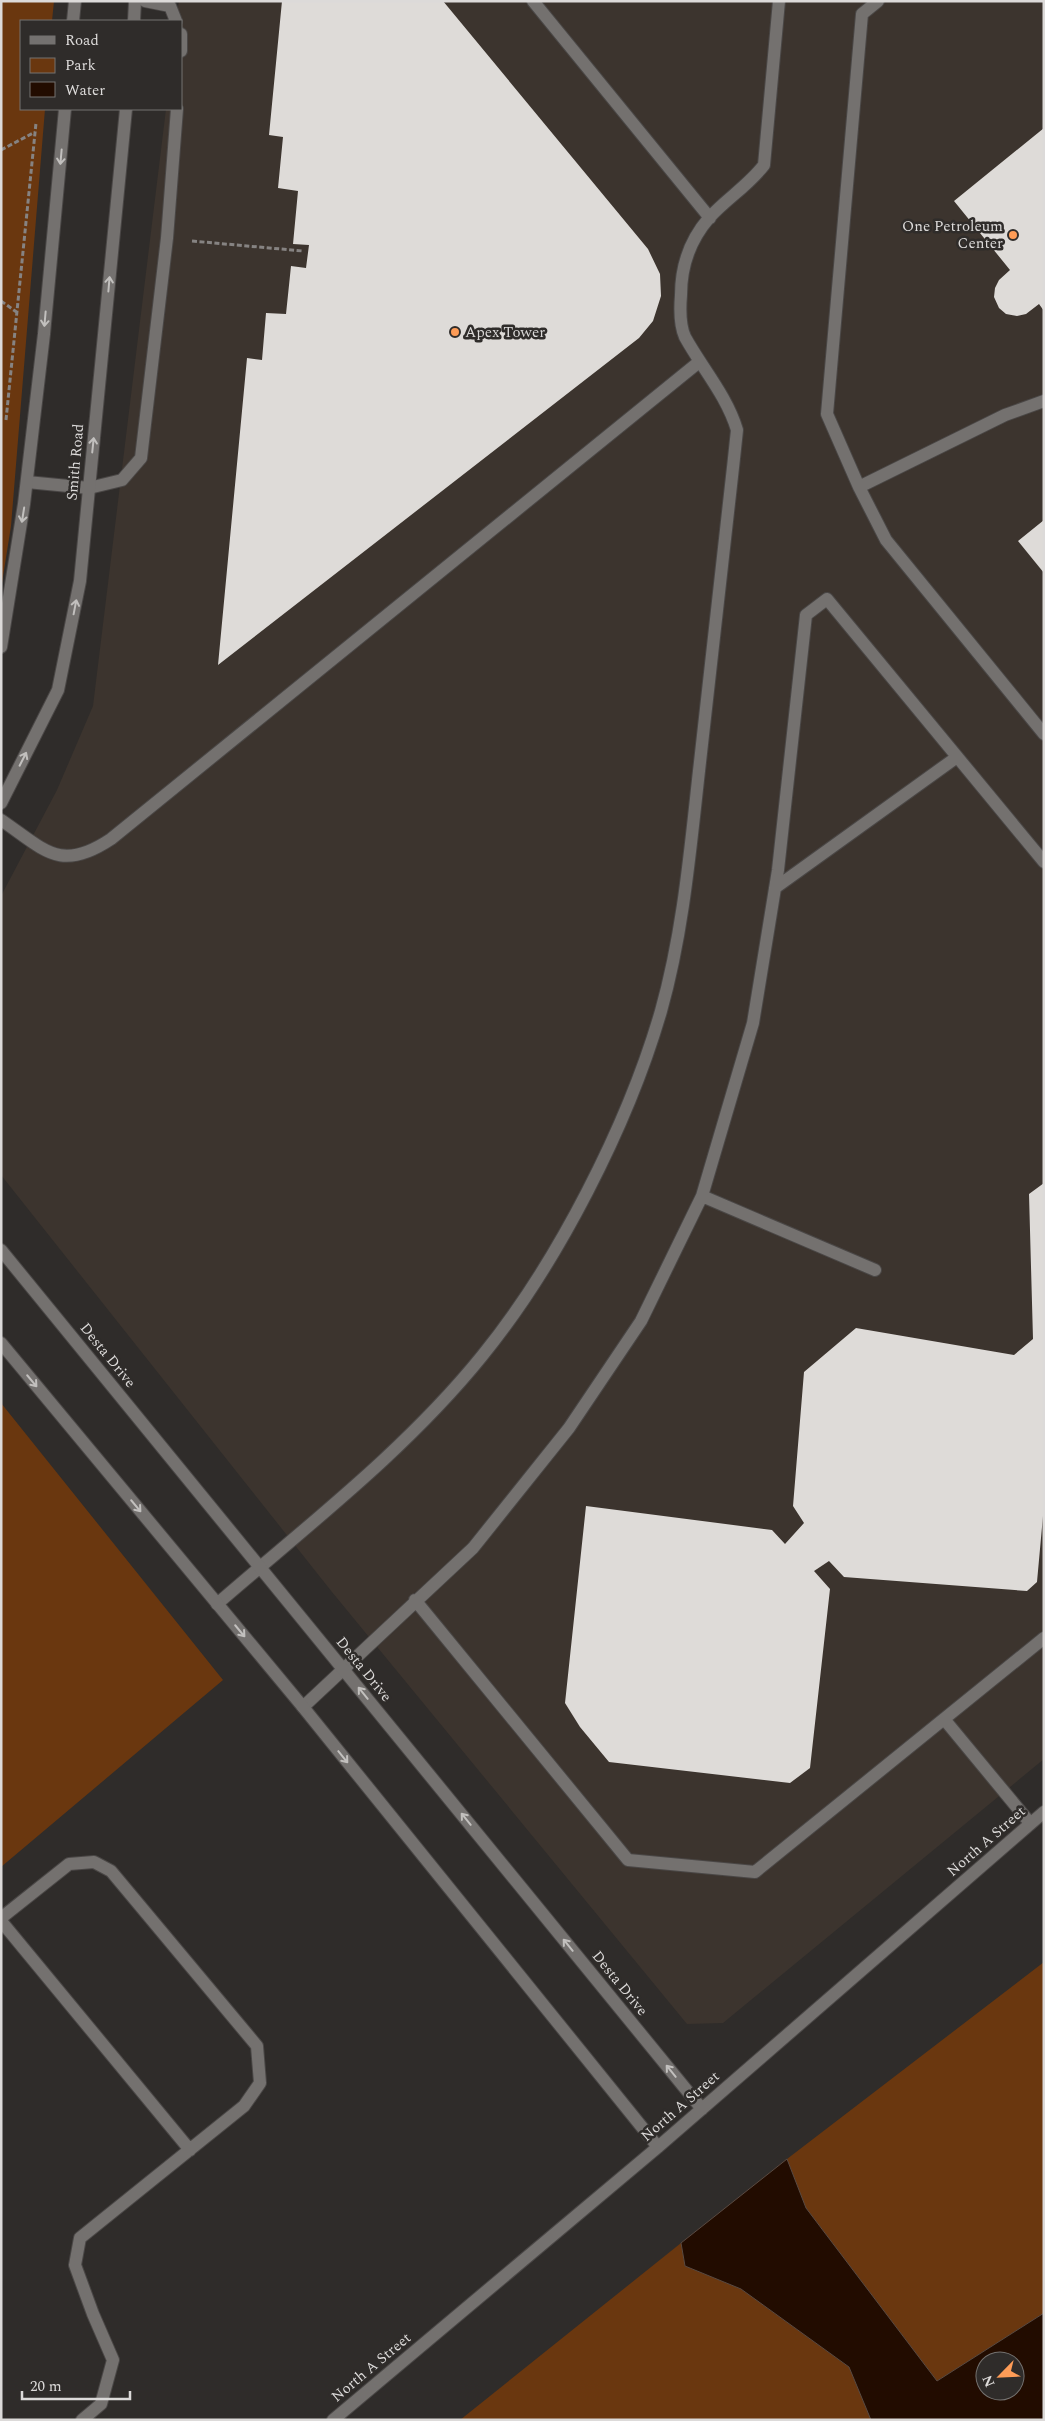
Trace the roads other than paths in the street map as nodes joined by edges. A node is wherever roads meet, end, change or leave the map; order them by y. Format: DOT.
graph roads {
  1 [pos="75,1"];
  2 [pos="135,1"];
  3 [pos="145,1"];
  4 [pos="533,1"];
  5 [pos="779,1"];
  6 [pos="878,1"];
  7 [pos="73,20"];
  8 [pos="134,20"];
  9 [pos="176,20"];
  10 [pos="65,110"];
  11 [pos="126,110"];
  12 [pos="177,110"];
  13 [pos="710,218"];
  14 [pos="699,362"];
  15 [pos="1044,401"];
  16 [pos="27,482"];
  17 [pos="859,487"];
  18 [pos="89,488"];
  19 [pos="1,647"];
  20 [pos="1044,734"];
  21 [pos="957,757"];
  22 [pos="1,803"];
  23 [pos="1,820"];
  24 [pos="1044,862"];
  25 [pos="775,888"];
  26 [pos="702,1196"];
  27 [pos="1,1250"];
  28 [pos="875,1270"];
  29 [pos="1,1343"];
  30 [pos="260,1567"];
  31 [pos="415,1600"];
  32 [pos="217,1604"];
  33 [pos="1044,1638"];
  34 [pos="343,1669"];
  35 [pos="303,1707"];
  36 [pos="944,1719"];
  37 [pos="1044,1812"];
  38 [pos="1030,1823"];
  39 [pos="1,1920"];
  40 [pos="702,2108"];
  41 [pos="658,2147"];
  42 [pos="190,2150"];
  43 [pos="82,2420"];
  44 [pos="333,2420"];
  1 -- 7 [label="street"];
  2 -- 8 [label="street"];
  3 -- 9 [label="street"];
  4 -- 13 [label="street"];
  5 -- 13 [label="street"];
  6 -- 17 [label="street"];
  10 -- 16 [label="street, one-way"];
  18 -- 11 [label="street, Smith Road, one-way"];
  12 -- 18 [label="street"];
  13 -- 14 [label="street"];
  14 -- 23 [label="street"];
  14 -- 30 [label="street"];
  15 -- 17 [label="street"];
  16 -- 18 [label="street"];
  16 -- 19 [label="street, one-way"];
  17 -- 20 [label="street"];
  22 -- 18 [label="street, Smith Road, one-way"];
  21 -- 24 [label="street"];
  21 -- 25 [label="street"];
  21 -- 25 [label="street"];
  25 -- 26 [label="street"];
  26 -- 28 [label="street"];
  26 -- 31 [label="street"];
  27 -- 30 [label="street, Desta Drive"];
  29 -- 32 [label="street, one-way"];
  30 -- 32 [label="street"];
  30 -- 34 [label="street, Desta Drive"];
  31 -- 34 [label="street"];
  31 -- 36 [label="street"];
  32 -- 35 [label="street, one-way"];
  33 -- 36 [label="street"];
  34 -- 35 [label="street"];
  40 -- 34 [label="street, Desta Drive, one-way"];
  35 -- 41 [label="street, one-way"];
  36 -- 38 [label="street"];
  37 -- 38 [label="street, North A Street"];
  38 -- 40 [label="street, North A Street"];
  39 -- 42 [label="street"];
  39 -- 42 [label="street"];
  40 -- 41 [label="street, North A Street"];
  41 -- 44 [label="street, North A Street"];
  42 -- 43 [label="street"];
}
